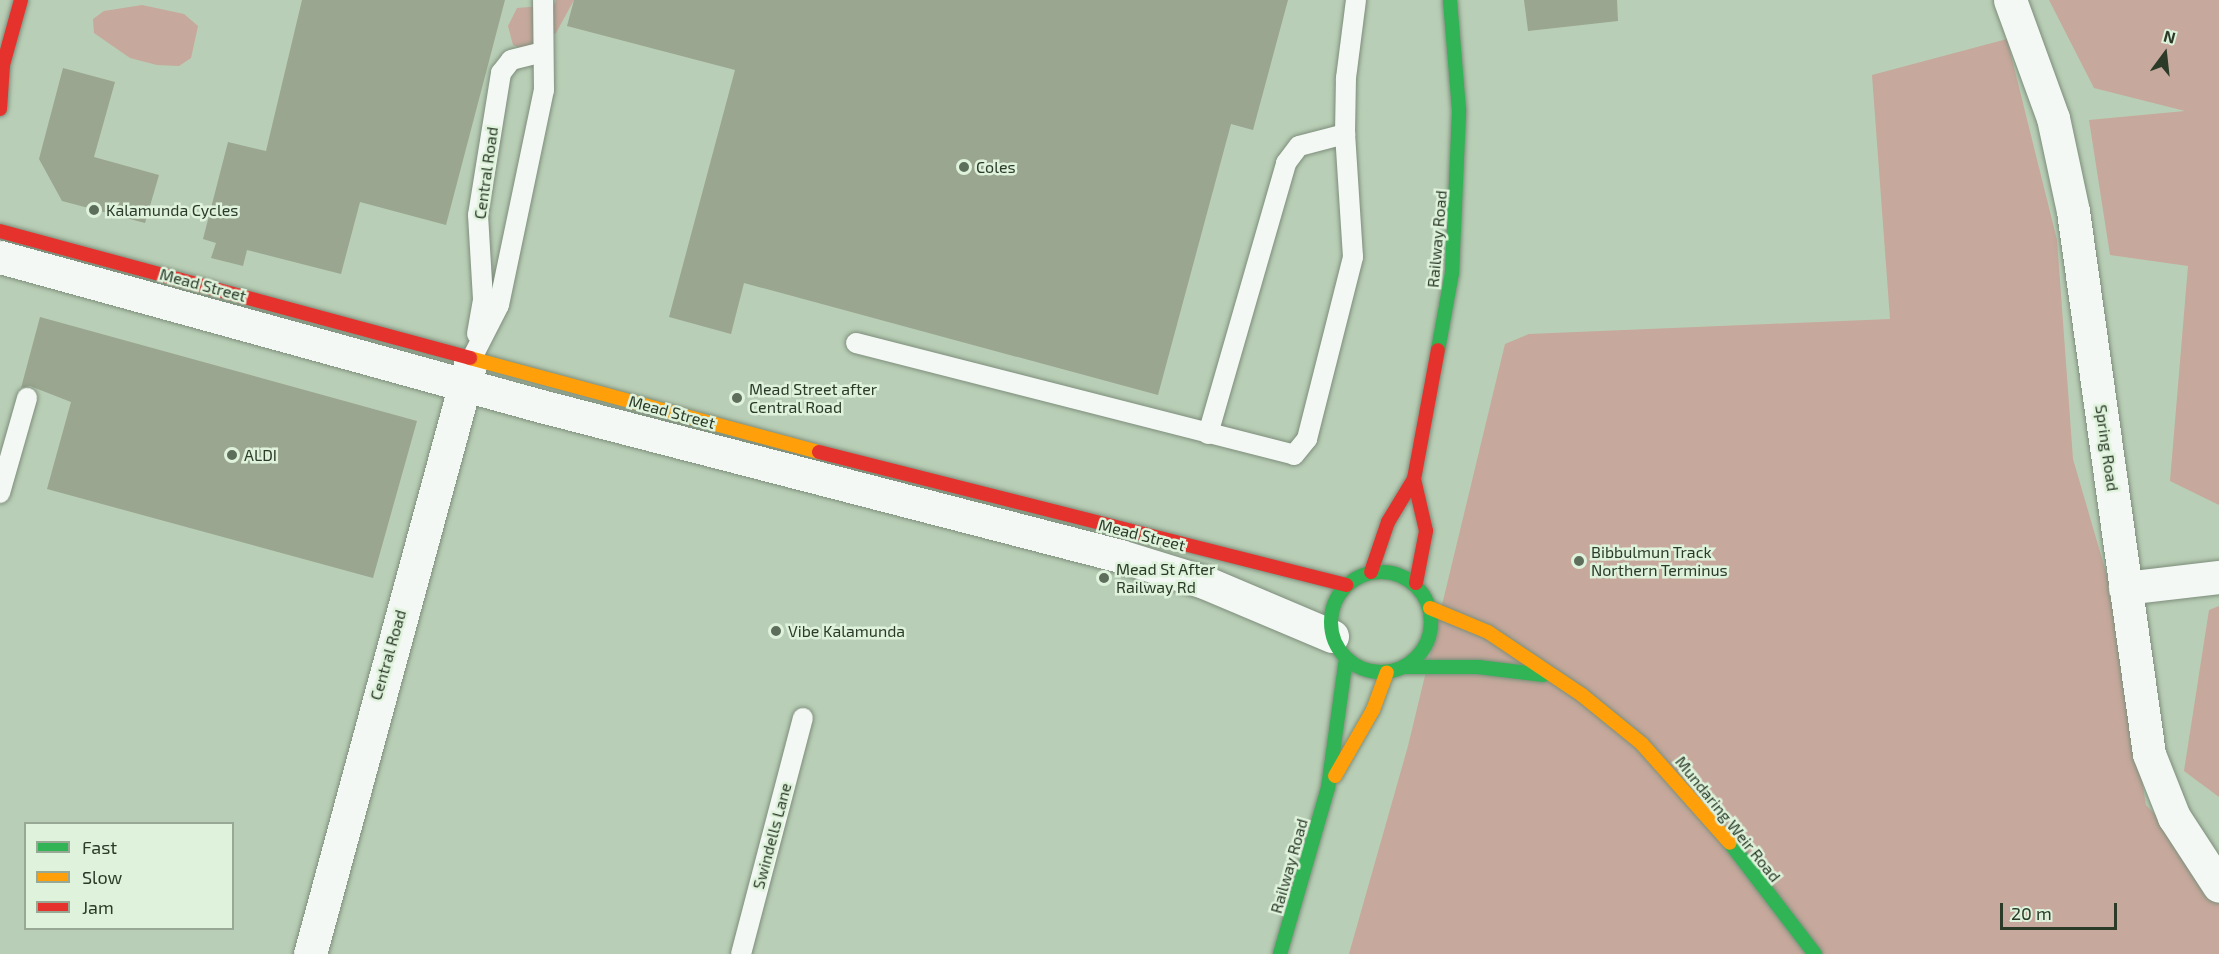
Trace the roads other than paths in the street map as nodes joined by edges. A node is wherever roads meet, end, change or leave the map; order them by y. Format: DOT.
graph roads {
  1 [pos="21,0"];
  2 [pos="543,0"];
  3 [pos="1356,0"];
  4 [pos="1450,0"];
  5 [pos="2010,0"];
  6 [pos="542,52"];
  7 [pos="2,68"];
  8 [pos="0,109"];
  9 [pos="1346,134"];
  10 [pos="0,231"];
  11 [pos="0,257"];
  12 [pos="855,343"];
  13 [pos="468,371"];
  14 [pos="27,398"];
  15 [pos="1208,434"];
  16 [pos="1414,479"];
  17 [pos="0,493"];
  18 [pos="1371,572"];
  19 [pos="2219,577"];
  20 [pos="1416,583"];
  21 [pos="1346,585"];
  22 [pos="2125,588"];
  23 [pos="1430,608"];
  24 [pos="1339,647"];
  25 [pos="1405,667"];
  26 [pos="1387,672"];
  27 [pos="1545,675"];
  28 [pos="803,718"];
  29 [pos="1328,788"];
  30 [pos="2219,886"];
  31 [pos="310,954"];
  32 [pos="741,954"];
  33 [pos="1280,954"];
  34 [pos="1815,954"];
  1 -- 7 [label="street"];
  2 -- 6 [label="lane, Central Road"];
  3 -- 9 [label="lane"];
  4 -- 16 [label="street, Railway Road"];
  5 -- 22 [label="street, Spring Road"];
  6 -- 13 [label="lane, Central Road"];
  6 -- 13 [label="lane, Central Road"];
  7 -- 8 [label="street"];
  9 -- 15 [label="lane"];
  9 -- 15 [label="lane"];
  10 -- 13 [label="street, Mead Street"];
  11 -- 13 [label="street, Mead Street"];
  12 -- 15 [label="lane"];
  13 -- 21 [label="street, Mead Street"];
  13 -- 24 [label="street, Mead Street"];
  13 -- 31 [label="street, Central Road"];
  14 -- 17 [label="lane"];
  16 -- 18 [label="street, Railway Road"];
  16 -- 20 [label="street, Railway Road"];
  18 -- 20 [label="street"];
  18 -- 21 [label="street"];
  19 -- 22 [label="street"];
  20 -- 23 [label="street"];
  21 -- 24 [label="street"];
  22 -- 30 [label="street, Spring Road"];
  23 -- 25 [label="street"];
  23 -- 27 [label="street, Mundaring Weir Road"];
  24 -- 26 [label="street"];
  24 -- 29 [label="street, Railway Road"];
  25 -- 26 [label="street"];
  25 -- 27 [label="street, Mundaring Weir Road"];
  26 -- 29 [label="street, Railway Road"];
  27 -- 34 [label="street, Mundaring Weir Road"];
  28 -- 32 [label="lane, Swindells Lane"];
  29 -- 33 [label="street, Railway Road"];
}
